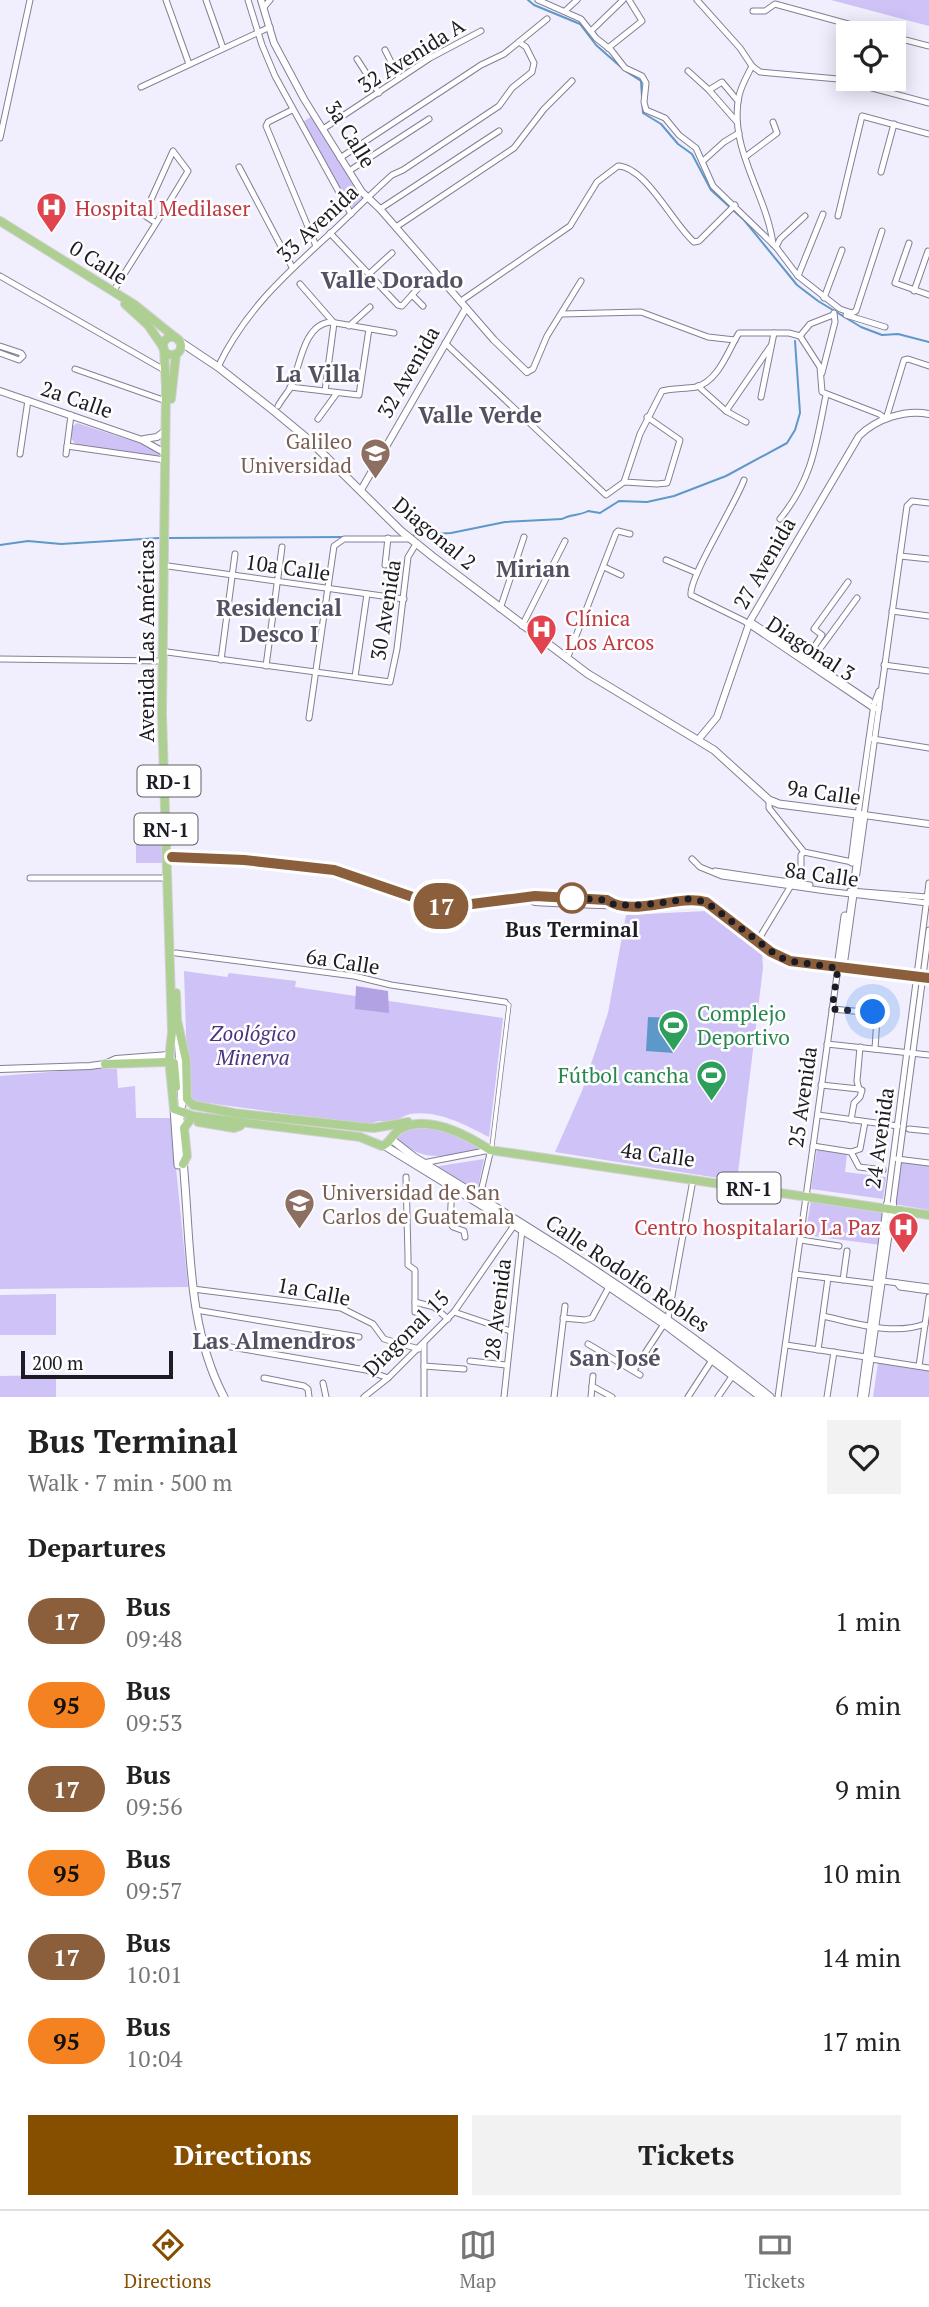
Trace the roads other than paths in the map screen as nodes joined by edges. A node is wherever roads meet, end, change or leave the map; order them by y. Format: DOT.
graph roads {
  1 [pos="30,0"];
  2 [pos="166,0"];
  3 [pos="206,0"];
  4 [pos="248,0"];
  5 [pos="270,0"];
  6 [pos="538,0"];
  7 [pos="577,0"];
  8 [pos="623,0"];
  9 [pos="629,0"];
  10 [pos="697,0"];
  11 [pos="262,4"];
  12 [pos="566,10"];
  13 [pos="754,11"];
  14 [pos="547,19"];
  15 [pos="837,21"];
  16 [pos="270,27"];
  17 [pos="258,31"];
  18 [pos="481,31"];
  19 [pos="592,32"];
  20 [pos="906,40"];
  21 [pos="519,42"];
  22 [pos="929,46"];
  23 [pos="223,48"];
  24 [pos="608,48"];
  25 [pos="384,50"];
  26 [pos="356,59"];
  27 [pos="189,64"];
  28 [pos="752,66"];
  29 [pos="688,71"];
  30 [pos="399,78"];
  31 [pos="572,81"];
  32 [pos="141,87"];
  33 [pos="709,90"];
  34 [pos="379,93"];
  35 [pos="738,101"];
  36 [pos="929,103"];
  37 [pos="292,110"];
  38 [pos="429,119"];
  39 [pos="737,122"];
  40 [pos="773,122"];
  41 [pos="894,124"];
  42 [pos="324,128"];
  43 [pos="499,131"];
  44 [pos="739,133"];
  45 [pos="929,134"];
  46 [pos="0,138"];
  47 [pos="341,157"];
  48 [pos="745,157"];
  49 [pos="703,160"];
  50 [pos="239,167"];
  51 [pos="352,169"];
  52 [pos="881,172"];
  53 [pos="368,197"];
  54 [pos="733,207"];
  55 [pos="380,209"];
  56 [pos="351,214"];
  57 [pos="823,214"];
  58 [pos="805,216"];
  59 [pos="838,216"];
  60 [pos="0,221"];
  61 [pos="156,223"];
  62 [pos="396,227"];
  63 [pos="0,228"];
  64 [pos="882,231"];
  65 [pos="330,233"];
  66 [pos="909,243"];
  67 [pos="316,246"];
  68 [pos="775,246"];
  69 [pos="842,250"];
  70 [pos="928,251"];
  71 [pos="392,253"];
  72 [pos="292,267"];
  73 [pos="369,274"];
  74 [pos="0,276"];
  75 [pos="798,276"];
  76 [pos="581,281"];
  77 [pos="300,284"];
  78 [pos="421,285"];
  79 [pos="914,291"];
  80 [pos="113,292"];
  81 [pos="412,295"];
  82 [pos="929,295"];
  83 [pos="824,298"];
  84 [pos="461,301"];
  85 [pos="423,306"];
  86 [pos="370,307"];
  87 [pos="466,308"];
  88 [pos="835,310"];
  89 [pos="562,314"];
  90 [pos="334,323"];
  91 [pos="349,326"];
  92 [pos="885,327"];
  93 [pos="369,329"];
  94 [pos="774,332"];
  95 [pos="394,333"];
  96 [pos="800,336"];
  97 [pos="178,340"];
  98 [pos="735,340"];
  99 [pos="445,343"];
  100 [pos="0,346"];
  101 [pos="770,347"];
  102 [pos="163,348"];
  103 [pos="0,353"];
  104 [pos="177,353"];
  105 [pos="204,357"];
  106 [pos="929,366"];
  107 [pos="218,368"];
  108 [pos="75,369"];
  109 [pos="166,371"];
  110 [pos="527,372"];
  111 [pos="822,373"];
  112 [pos="698,386"];
  113 [pos="290,387"];
  114 [pos="0,391"];
  115 [pos="324,391"];
  116 [pos="337,393"];
  117 [pos="826,395"];
  118 [pos="761,397"];
  119 [pos="28,400"];
  120 [pos="166,401"];
  121 [pos="278,405"];
  122 [pos="726,411"];
  123 [pos="929,414"];
  124 [pos="71,415"];
  125 [pos="647,417"];
  126 [pos="318,419"];
  127 [pos="886,419"];
  128 [pos="746,422"];
  129 [pos="165,430"];
  130 [pos="142,440"];
  131 [pos="67,446"];
  132 [pos="20,454"];
  133 [pos="66,454"];
  134 [pos="165,457"];
  135 [pos="744,480"];
  136 [pos="624,482"];
  137 [pos="361,490"];
  138 [pos="929,503"];
  139 [pos="780,519"];
  140 [pos="166,531"];
  141 [pos="630,534"];
  142 [pos="524,537"];
  143 [pos="388,538"];
  144 [pos="565,541"];
  145 [pos="413,542"];
  146 [pos="166,545"];
  147 [pos="282,547"];
  148 [pos="235,554"];
  149 [pos="900,556"];
  150 [pos="666,559"];
  151 [pos="929,559"];
  152 [pos="386,565"];
  153 [pos="168,566"];
  154 [pos="604,567"];
  155 [pos="697,573"];
  156 [pos="232,575"];
  157 [pos="621,575"];
  158 [pos="278,582"];
  159 [pos="848,582"];
  160 [pos="328,589"];
  161 [pos="367,594"];
  162 [pos="404,598"];
  163 [pos="857,598"];
  164 [pos="500,609"];
  165 [pos="892,611"];
  166 [pos="929,616"];
  167 [pos="749,623"];
  168 [pos="522,626"];
  169 [pos="167,652"];
  170 [pos="0,659"];
  171 [pos="567,659"];
  172 [pos="221,660"];
  173 [pos="809,660"];
  174 [pos="163,661"];
  175 [pos="266,666"];
  176 [pos="884,666"];
  177 [pos="929,671"];
  178 [pos="316,672"];
  179 [pos="355,677"];
  180 [pos="876,707"];
  181 [pos="309,718"];
  182 [pos="872,739"];
  183 [pos="698,740"];
  184 [pos="929,748"];
  185 [pos="729,763"];
  186 [pos="768,800"];
  187 [pos="861,815"];
  188 [pos="929,824"];
  189 [pos="802,850"];
  190 [pos="172,857"];
  191 [pos="692,859"];
  192 [pos="852,862"];
  193 [pos="30,878"];
  194 [pos="168,878"];
  195 [pos="792,883"];
  196 [pos="929,883"];
  197 [pos="851,892"];
  198 [pos="928,900"];
  199 [pos="929,930"];
  200 [pos="757,942"];
  201 [pos="176,953"];
  202 [pos="838,968"];
  203 [pos="923,977"];
  204 [pos="505,1002"];
  205 [pos="832,1009"];
  206 [pos="177,1020"];
  207 [pos="827,1044"];
  208 [pos="860,1047"];
  209 [pos="875,1049"];
  210 [pos="911,1052"];
  211 [pos="929,1055"];
  212 [pos="170,1061"];
  213 [pos="105,1064"];
  214 [pos="90,1066"];
  215 [pos="0,1069"];
  216 [pos="821,1085"];
  217 [pos="859,1089"];
  218 [pos="234,1113"];
  219 [pos="183,1114"];
  220 [pos="818,1115"];
  221 [pos="851,1120"];
  222 [pos="865,1122"];
  223 [pos="386,1126"];
  224 [pos="898,1126"];
  225 [pos="374,1128"];
  226 [pos="909,1129"];
  227 [pos="929,1131"];
  228 [pos="372,1141"];
  229 [pos="389,1141"];
  230 [pos="813,1146"];
  231 [pos="491,1148"];
  232 [pos="851,1153"];
  233 [pos="896,1159"];
  234 [pos="423,1163"];
  235 [pos="929,1163"];
  236 [pos="183,1164"];
  237 [pos="883,1170"];
  238 [pos="406,1177"];
  239 [pos="693,1179"];
  240 [pos="452,1187"];
  241 [pos="806,1194"];
  242 [pos="479,1200"];
  243 [pos="890,1206"];
  244 [pos="929,1212"];
  245 [pos="519,1224"];
  246 [pos="187,1226"];
  247 [pos="465,1237"];
  248 [pos="801,1240"];
  249 [pos="839,1246"];
  250 [pos="847,1251"];
  251 [pos="795,1274"];
  252 [pos="828,1278"];
  253 [pos="843,1280"];
  254 [pos="879,1281"];
  255 [pos="610,1284"];
  256 [pos="193,1289"];
  257 [pos="929,1289"];
  258 [pos="929,1297"];
  259 [pos="415,1302"];
  260 [pos="565,1306"];
  261 [pos="196,1310"];
  262 [pos="415,1312"];
  263 [pos="454,1312"];
  264 [pos="823,1316"];
  265 [pos="563,1318"];
  266 [pos="448,1319"];
  267 [pos="666,1321"];
  268 [pos="925,1324"];
  269 [pos="873,1326"];
  270 [pos="510,1331"];
  271 [pos="359,1338"];
  272 [pos="202,1342"];
  273 [pos="424,1343"];
  274 [pos="588,1343"];
  275 [pos="786,1345"];
  276 [pos="419,1349"];
  277 [pos="818,1350"];
  278 [pos="834,1352"];
  279 [pos="714,1357"];
  280 [pos="869,1358"];
  281 [pos="470,1361"];
  282 [pos="506,1365"];
  283 [pos="424,1366"];
  284 [pos="919,1366"];
  285 [pos="929,1367"];
  286 [pos="464,1369"];
  287 [pos="634,1370"];
  288 [pos="735,1372"];
  289 [pos="640,1375"];
  290 [pos="593,1376"];
  291 [pos="264,1378"];
  292 [pos="388,1378"];
  293 [pos="323,1383"];
  294 [pos="592,1386"];
  295 [pos="223,1397"];
  296 [pos="309,1397"];
  297 [pos="326,1397"];
  298 [pos="364,1397"];
  299 [pos="424,1397"];
  300 [pos="504,1397"];
  301 [pos="554,1397"];
  302 [pos="591,1397"];
  303 [pos="612,1397"];
  304 [pos="688,1397"];
  305 [pos="718,1397"];
  306 [pos="761,1397"];
  307 [pos="770,1397"];
  308 [pos="778,1397"];
  309 [pos="827,1397"];
  310 [pos="863,1397"];
  1 -- 46 [label="street"];
  2 -- 27 [label="street"];
  3 -- 23 [label="street"];
  4 -- 17 [label="street, 3a Calle"];
  5 -- 11 [label="street"];
  6 -- 12 [label="street"];
  7 -- 12 [label="street"];
  8 -- 19 [label="street"];
  9 -- 24 [label="street"];
  10 -- 28 [label="street"];
  11 -- 16 [label="street, 3a Calle"];
  12 -- 19 [label="street"];
  13 -- 15 [label="street"];
  14 -- 21 [label="street"];
  16 -- 17 [label="street"];
  16 -- 42 [label="street, 3a Calle"];
  17 -- 23 [label="street"];
  17 -- 37 [label="street, 3a Calle"];
  18 -- 30 [label="street, 32 Avenida A"];
  19 -- 24 [label="street"];
  20 -- 22 [label="street"];
  21 -- 47 [label="street"];
  21 -- 53 [label="street, 33 Avenida"];
  23 -- 27 [label="street"];
  24 -- 49 [label="street"];
  25 -- 30 [label="street"];
  26 -- 34 [label="street"];
  27 -- 32 [label="street"];
  28 -- 35 [label="street"];
  28 -- 36 [label="street"];
  29 -- 33 [label="street"];
  30 -- 34 [label="street, 32 Avenida A"];
  31 -- 62 [label="street"];
  33 -- 35 [label="street"];
  33 -- 39 [label="street"];
  34 -- 42 [label="street, 32 Avenida A"];
  35 -- 39 [label="street"];
  37 -- 56 [label="street, 3a Calle"];
  37 -- 67 [label="street"];
  38 -- 51 [label="street"];
  39 -- 44 [label="street"];
  40 -- 48 [label="street"];
  41 -- 45 [label="street"];
  41 -- 52 [label="street"];
  41 -- 59 [label="street"];
  42 -- 47 [label="street, 3a Calle"];
  43 -- 55 [label="street"];
  44 -- 48 [label="street"];
  44 -- 49 [label="street"];
  47 -- 51 [label="street, 3a Calle"];
  47 -- 53 [label="street, 3a Calle"];
  48 -- 68 [label="street"];
  49 -- 54 [label="street"];
  50 -- 72 [label="street"];
  51 -- 53 [label="street, 3a Calle"];
  53 -- 55 [label="street"];
  53 -- 56 [label="street, 33 Avenida"];
  54 -- 68 [label="street"];
  54 -- 84 [label="street"];
  55 -- 62 [label="street"];
  56 -- 65 [label="street, 33 Avenida"];
  57 -- 75 [label="street"];
  58 -- 68 [label="street"];
  60 -- 80 [label="main road, 0 Calle"];
  61 -- 61 [label="street"];
  61 -- 80 [label="street"];
  62 -- 84 [label="street"];
  63 -- 102 [label="main road, 0 Calle"];
  64 -- 88 [label="street"];
  65 -- 67 [label="street, 33 Avenida"];
  65 -- 73 [label="street"];
  66 -- 79 [label="street"];
  67 -- 72 [label="street, 33 Avenida"];
  68 -- 75 [label="street"];
  69 -- 83 [label="street"];
  70 -- 79 [label="street"];
  71 -- 73 [label="street"];
  72 -- 107 [label="street, 33 Avenida"];
  73 -- 81 [label="street"];
  74 -- 109 [label="street"];
  75 -- 83 [label="street"];
  76 -- 89 [label="street"];
  77 -- 90 [label="street"];
  78 -- 81 [label="street"];
  79 -- 82 [label="street"];
  80 -- 97 [label="main road, 0 Calle"];
  81 -- 85 [label="street"];
  83 -- 88 [label="street"];
  84 -- 87 [label="street"];
  86 -- 91 [label="street"];
  87 -- 99 [label="street, 32 Avenida"];
  87 -- 110 [label="street"];
  88 -- 92 [label="street"];
  88 -- 96 [label="street"];
  88 -- 111 [label="street"];
  89 -- 98 [label="street"];
  89 -- 110 [label="street"];
  90 -- 91 [label="street"];
  90 -- 113 [label="street"];
  90 -- 115 [label="street"];
  91 -- 93 [label="street"];
  93 -- 95 [label="street"];
  93 -- 116 [label="street"];
  94 -- 96 [label="street"];
  94 -- 98 [label="street"];
  94 -- 101 [label="street"];
  96 -- 111 [label="street"];
  97 -- 102 [label="main road"];
  97 -- 104 [label="main road, Avenida Las Américas"];
  97 -- 105 [label="main road, Diagonal 2"];
  98 -- 112 [label="street"];
  99 -- 136 [label="street"];
  99 -- 137 [label="street, 32 Avenida"];
  100 -- 103 [label="street"];
  101 -- 118 [label="street"];
  101 -- 122 [label="street"];
  102 -- 104 [label="main road"];
  102 -- 109 [label="main road, Avenida Las Américas"];
  104 -- 105 [label="main road, Diagonal 2"];
  104 -- 140 [label="main road, Avenida Las Américas"];
  105 -- 107 [label="main road, Diagonal 2"];
  106 -- 127 [label="street"];
  107 -- 137 [label="main road, Diagonal 2"];
  108 -- 120 [label="street"];
  109 -- 120 [label="main road, Avenida Las Américas"];
  111 -- 117 [label="street"];
  112 -- 122 [label="street"];
  112 -- 125 [label="street"];
  113 -- 115 [label="street"];
  113 -- 121 [label="street"];
  114 -- 119 [label="street, 2a Calle"];
  115 -- 116 [label="street"];
  116 -- 126 [label="street"];
  117 -- 127 [label="street"];
  117 -- 139 [label="street"];
  119 -- 124 [label="street, 2a Calle"];
  119 -- 132 [label="street"];
  120 -- 129 [label="main road, Avenida Las Américas"];
  122 -- 128 [label="street"];
  123 -- 127 [label="street"];
  124 -- 130 [label="street, 2a Calle"];
  124 -- 131 [label="street"];
  125 -- 136 [label="street"];
  125 -- 136 [label="street"];
  127 -- 167 [label="street, 27 Avenida"];
  129 -- 130 [label="street"];
  129 -- 134 [label="main road, Avenida Las Américas"];
  130 -- 134 [label="street, 2a Calle"];
  131 -- 133 [label="street"];
  131 -- 134 [label="street"];
  134 -- 140 [label="main road, Avenida Las Américas"];
  135 -- 155 [label="street"];
  137 -- 145 [label="main road, Diagonal 2"];
  138 -- 149 [label="street, 25 Avenida"];
  140 -- 146 [label="main road, Avenida Las Américas"];
  141 -- 154 [label="street"];
  142 -- 164 [label="street"];
  143 -- 145 [label="street"];
  143 -- 152 [label="street"];
  143 -- 160 [label="street"];
  144 -- 168 [label="street"];
  145 -- 162 [label="street, 30 Avenida"];
  145 -- 164 [label="main road, Diagonal 2"];
  146 -- 153 [label="main road, Avenida Las Américas / RD-1"];
  146 -- 174 [label="main road, Avenida Las Américas / RN-1"];
  147 -- 158 [label="street"];
  148 -- 156 [label="street"];
  149 -- 151 [label="street"];
  149 -- 165 [label="street, 25 Avenida"];
  150 -- 155 [label="street"];
  153 -- 156 [label="street, 10a Calle"];
  153 -- 169 [label="main road, Avenida Las Américas / RD-1"];
  154 -- 157 [label="street"];
  154 -- 171 [label="street"];
  155 -- 167 [label="street, Diagonal 3"];
  156 -- 158 [label="street, 10a Calle"];
  156 -- 172 [label="street"];
  158 -- 160 [label="street, 10a Calle"];
  158 -- 175 [label="street"];
  159 -- 173 [label="street"];
  160 -- 161 [label="street, 10a Calle"];
  160 -- 178 [label="street"];
  161 -- 162 [label="street, 10a Calle"];
  161 -- 179 [label="street"];
  162 -- 179 [label="street, 30 Avenida"];
  163 -- 173 [label="street"];
  164 -- 168 [label="main road, Diagonal 2"];
  165 -- 166 [label="street"];
  165 -- 176 [label="street, 25 Avenida"];
  167 -- 173 [label="street, Diagonal 3"];
  167 -- 180 [label="street, Diagonal 3"];
  167 -- 183 [label="street, 27 Avenida"];
  168 -- 171 [label="main road, Diagonal 2"];
  169 -- 172 [label="street"];
  169 -- 190 [label="main road, Avenida Las Américas / RD-1"];
  170 -- 174 [label="street"];
  171 -- 183 [label="main road, Diagonal 2"];
  172 -- 175 [label="street"];
  173 -- 180 [label="street, Diagonal 3"];
  174 -- 194 [label="main road, Avenida Las Américas / RN-1"];
  175 -- 178 [label="street"];
  176 -- 177 [label="street"];
  176 -- 180 [label="street, 25 Avenida"];
  178 -- 179 [label="street"];
  178 -- 181 [label="street"];
  180 -- 182 [label="street, 25 Avenida"];
  182 -- 184 [label="street"];
  182 -- 187 [label="street, 25 Avenida"];
  183 -- 185 [label="main road, Diagonal 2"];
  185 -- 186 [label="main road, 9a Calle"];
  186 -- 187 [label="main road, 9a Calle"];
  186 -- 189 [label="street, 8a Calle"];
  187 -- 188 [label="street, 9a Calle"];
  187 -- 192 [label="main road, 25 Avenida"];
  187 -- 197 [label="main road, 25 Avenida"];
  189 -- 192 [label="street, 8a Calle"];
  189 -- 195 [label="street"];
  190 -- 200 [label="street"];
  190 -- 201 [label="main road, Avenida Las Américas / RD-1"];
  191 -- 195 [label="street, 8a Calle"];
  192 -- 197 [label="main road, 25 Avenida"];
  193 -- 194 [label="street"];
  194 -- 212 [label="main road, Avenida Las Américas / RN-1"];
  195 -- 197 [label="street, 8a Calle"];
  195 -- 200 [label="street"];
  196 -- 198 [label="street, 24 Avenida"];
  197 -- 198 [label="street, 8a Calle"];
  197 -- 202 [label="main road, 25 Avenida"];
  198 -- 203 [label="street, 24 Avenida"];
  199 -- 203 [label="street, 24 Avenida"];
  200 -- 202 [label="street"];
  201 -- 204 [label="street, 6a Calle"];
  201 -- 206 [label="main road, Avenida Las Américas / RD-1"];
  202 -- 203 [label="main road"];
  202 -- 205 [label="street, 25 Avenida"];
  203 -- 210 [label="street, 24 Avenida"];
  204 -- 231 [label="street"];
  205 -- 207 [label="street, 25 Avenida"];
  205 -- 209 [label="street"];
  206 -- 218 [label="main road, RN-1"];
  206 -- 219 [label="main road, Avenida Las Américas"];
  207 -- 208 [label="street"];
  207 -- 216 [label="street, 25 Avenida"];
  208 -- 209 [label="street"];
  208 -- 217 [label="street"];
  209 -- 210 [label="street"];
  210 -- 211 [label="street"];
  210 -- 224 [label="street, 24 Avenida"];
  210 -- 233 [label="street, 24 Avenida"];
  212 -- 213 [label="main road"];
  212 -- 214 [label="street"];
  212 -- 218 [label="main road"];
  212 -- 219 [label="main road, Avenida Las Américas / RN-1"];
  213 -- 214 [label="street"];
  214 -- 215 [label="street"];
  216 -- 217 [label="street"];
  216 -- 220 [label="street, 25 Avenida"];
  217 -- 221 [label="street"];
  218 -- 225 [label="main road, RN-1"];
  219 -- 228 [label="main road"];
  219 -- 236 [label="main road"];
  219 -- 246 [label="main road, Avenida Las Américas"];
  220 -- 221 [label="street"];
  220 -- 230 [label="street, 25 Avenida"];
  221 -- 222 [label="street"];
  222 -- 224 [label="street"];
  222 -- 232 [label="street"];
  223 -- 225 [label="main road, RN-1"];
  223 -- 229 [label="main road"];
  223 -- 231 [label="main road, 4a Calle / RN-1"];
  224 -- 233 [label="street, 24 Avenida"];
  225 -- 228 [label="main road"];
  226 -- 227 [label="street"];
  228 -- 229 [label="main road"];
  229 -- 231 [label="main road, 4a Calle / RN-1"];
  229 -- 234 [label="main road, Calle Rodolfo Robles"];
  229 -- 240 [label="main road, Calle Rodolfo Robles"];
  230 -- 232 [label="street"];
  230 -- 241 [label="street, 25 Avenida"];
  231 -- 234 [label="street"];
  231 -- 239 [label="main road, 4a Calle / RN-1"];
  231 -- 242 [label="street"];
  232 -- 237 [label="street"];
  233 -- 235 [label="street"];
  233 -- 243 [label="street, 24 Avenida"];
  234 -- 242 [label="main road, Calle Rodolfo Robles"];
  236 -- 246 [label="main road, Avenida Las Américas"];
  238 -- 259 [label="street"];
  239 -- 241 [label="main road, 4a Calle / RN-1"];
  239 -- 267 [label="street"];
  240 -- 242 [label="main road, Calle Rodolfo Robles"];
  240 -- 247 [label="street"];
  241 -- 243 [label="main road, 4a Calle / RN-1"];
  241 -- 248 [label="street, 25 Avenida"];
  242 -- 245 [label="main road, Calle Rodolfo Robles"];
  243 -- 244 [label="main road, 4a Calle / RN-1"];
  243 -- 254 [label="street, 24 Avenida"];
  245 -- 255 [label="main road, Calle Rodolfo Robles"];
  245 -- 263 [label="street, Diagonal 15"];
  245 -- 270 [label="street, 28 Avenida"];
  246 -- 256 [label="main road, Avenida Las Américas"];
  248 -- 249 [label="street"];
  248 -- 251 [label="street, 25 Avenida"];
  250 -- 253 [label="street"];
  251 -- 252 [label="street"];
  251 -- 275 [label="street, 25 Avenida"];
  252 -- 253 [label="street"];
  252 -- 264 [label="street"];
  253 -- 254 [label="street"];
  254 -- 257 [label="street"];
  254 -- 269 [label="street, 24 Avenida"];
  255 -- 265 [label="street"];
  255 -- 267 [label="main road, Calle Rodolfo Robles"];
  256 -- 261 [label="main road, Avenida Las Américas"];
  256 -- 276 [label="street, 1a Calle"];
  258 -- 268 [label="street"];
  259 -- 262 [label="street"];
  259 -- 266 [label="street"];
  260 -- 265 [label="street"];
  261 -- 271 [label="street"];
  261 -- 272 [label="main road, Avenida Las Américas"];
  263 -- 266 [label="street, Diagonal 15"];
  263 -- 270 [label="street"];
  264 -- 269 [label="street"];
  264 -- 277 [label="street"];
  265 -- 301 [label="street"];
  266 -- 273 [label="street, Diagonal 15"];
  267 -- 279 [label="main road, Calle Rodolfo Robles"];
  267 -- 287 [label="street"];
  268 -- 269 [label="street"];
  268 -- 284 [label="street"];
  269 -- 280 [label="street, 24 Avenida"];
  270 -- 282 [label="street, 28 Avenida"];
  272 -- 292 [label="street"];
  272 -- 295 [label="main road, Avenida Las Américas"];
  273 -- 276 [label="street, Diagonal 15"];
  273 -- 283 [label="street"];
  274 -- 287 [label="street"];
  275 -- 277 [label="street"];
  275 -- 308 [label="street, 25 Avenida"];
  276 -- 292 [label="street, Diagonal 15"];
  277 -- 278 [label="street"];
  278 -- 280 [label="street"];
  278 -- 309 [label="street"];
  279 -- 288 [label="main road, Calle Rodolfo Robles"];
  279 -- 304 [label="street"];
  280 -- 284 [label="street"];
  280 -- 310 [label="street, 24 Avenida"];
  281 -- 282 [label="street"];
  282 -- 300 [label="street, 28 Avenida"];
  283 -- 286 [label="street"];
  283 -- 299 [label="street"];
  284 -- 285 [label="street"];
  287 -- 289 [label="street"];
  288 -- 305 [label="street"];
  288 -- 306 [label="main road, Calle Rodolfo Robles"];
  288 -- 307 [label="main road, Calle Rodolfo Robles"];
  290 -- 294 [label="street"];
  291 -- 296 [label="street"];
  292 -- 298 [label="street, Diagonal 15"];
  293 -- 297 [label="street"];
  294 -- 302 [label="street"];
  294 -- 303 [label="street"];
}
